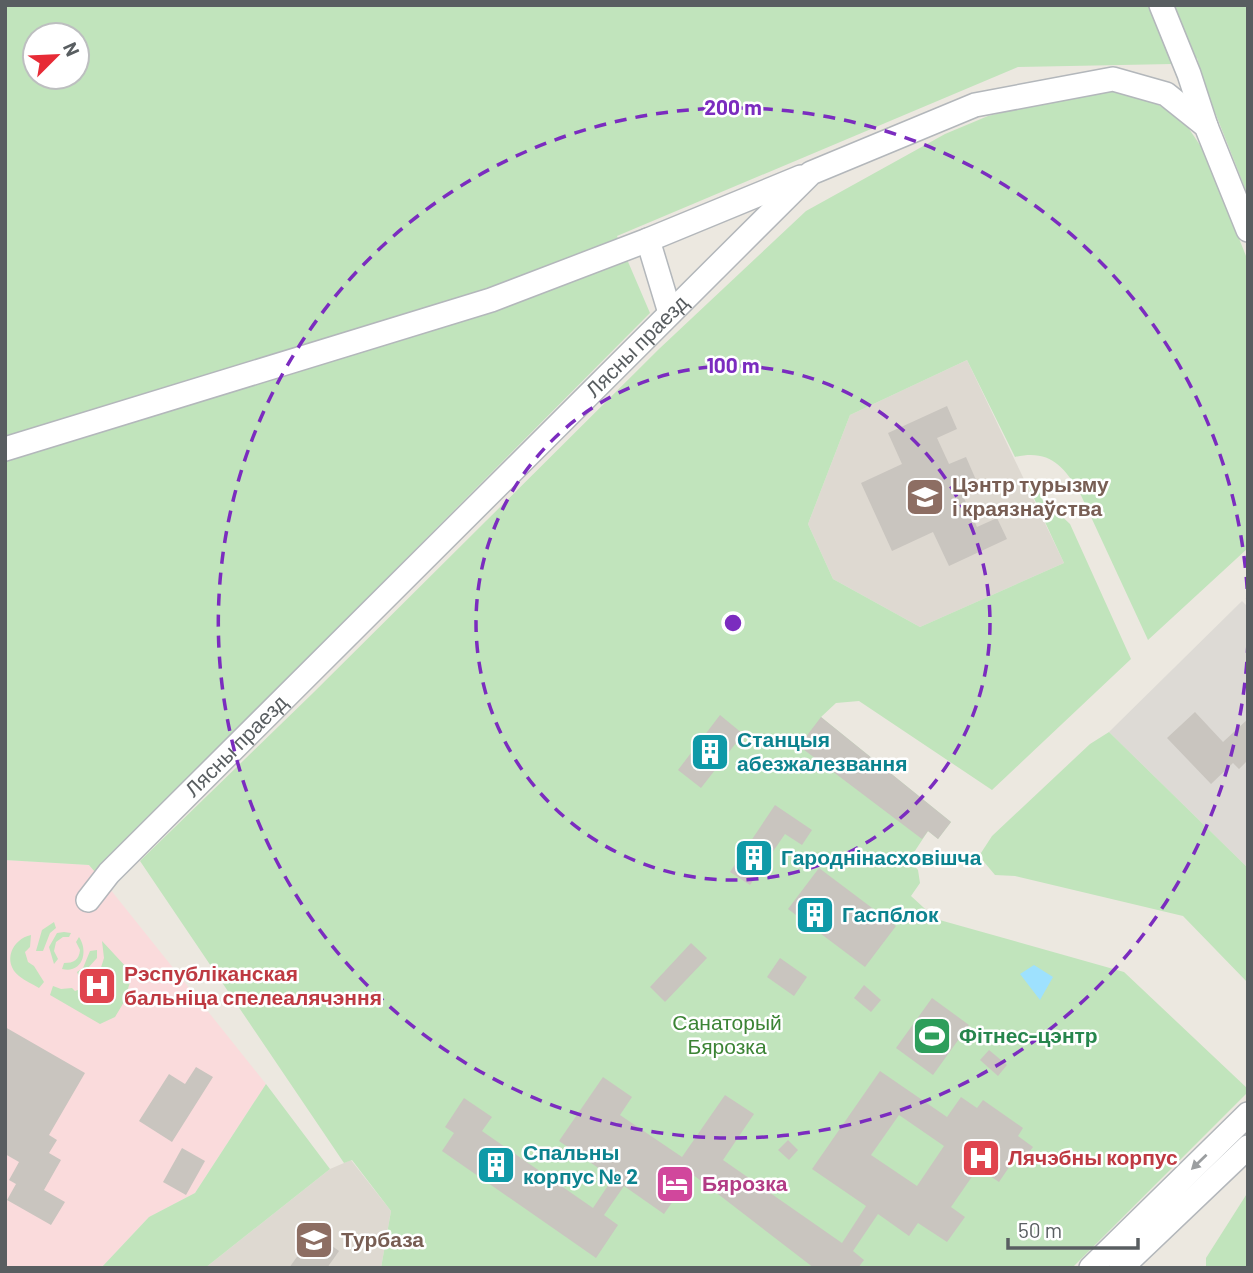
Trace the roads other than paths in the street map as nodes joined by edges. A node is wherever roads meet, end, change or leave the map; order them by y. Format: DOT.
graph roads {
  1 [pos="1161,5"];
  2 [pos="1206,126"];
  3 [pos="811,173"];
  4 [pos="1248,230"];
  5 [pos="648,240"];
  6 [pos="670,313"];
  7 [pos="5,449"];
  8 [pos="88,900"];
  9 [pos="1248,1114"];
  10 [pos="1248,1147"];
  11 [pos="1091,1268"];
  12 [pos="1121,1268"];
  1 -- 2 [label="street"];
  2 -- 3 [label="street, Лясны праезд"];
  2 -- 4 [label="street, Лясны праезд"];
  3 -- 5 [label="street"];
  3 -- 6 [label="street, Лясны праезд"];
  5 -- 6 [label="street"];
  5 -- 7 [label="street"];
  6 -- 8 [label="street, Лясны праезд"];
  9 -- 11 [label="street, one-way"];
  10 -- 12 [label="street"];
}
